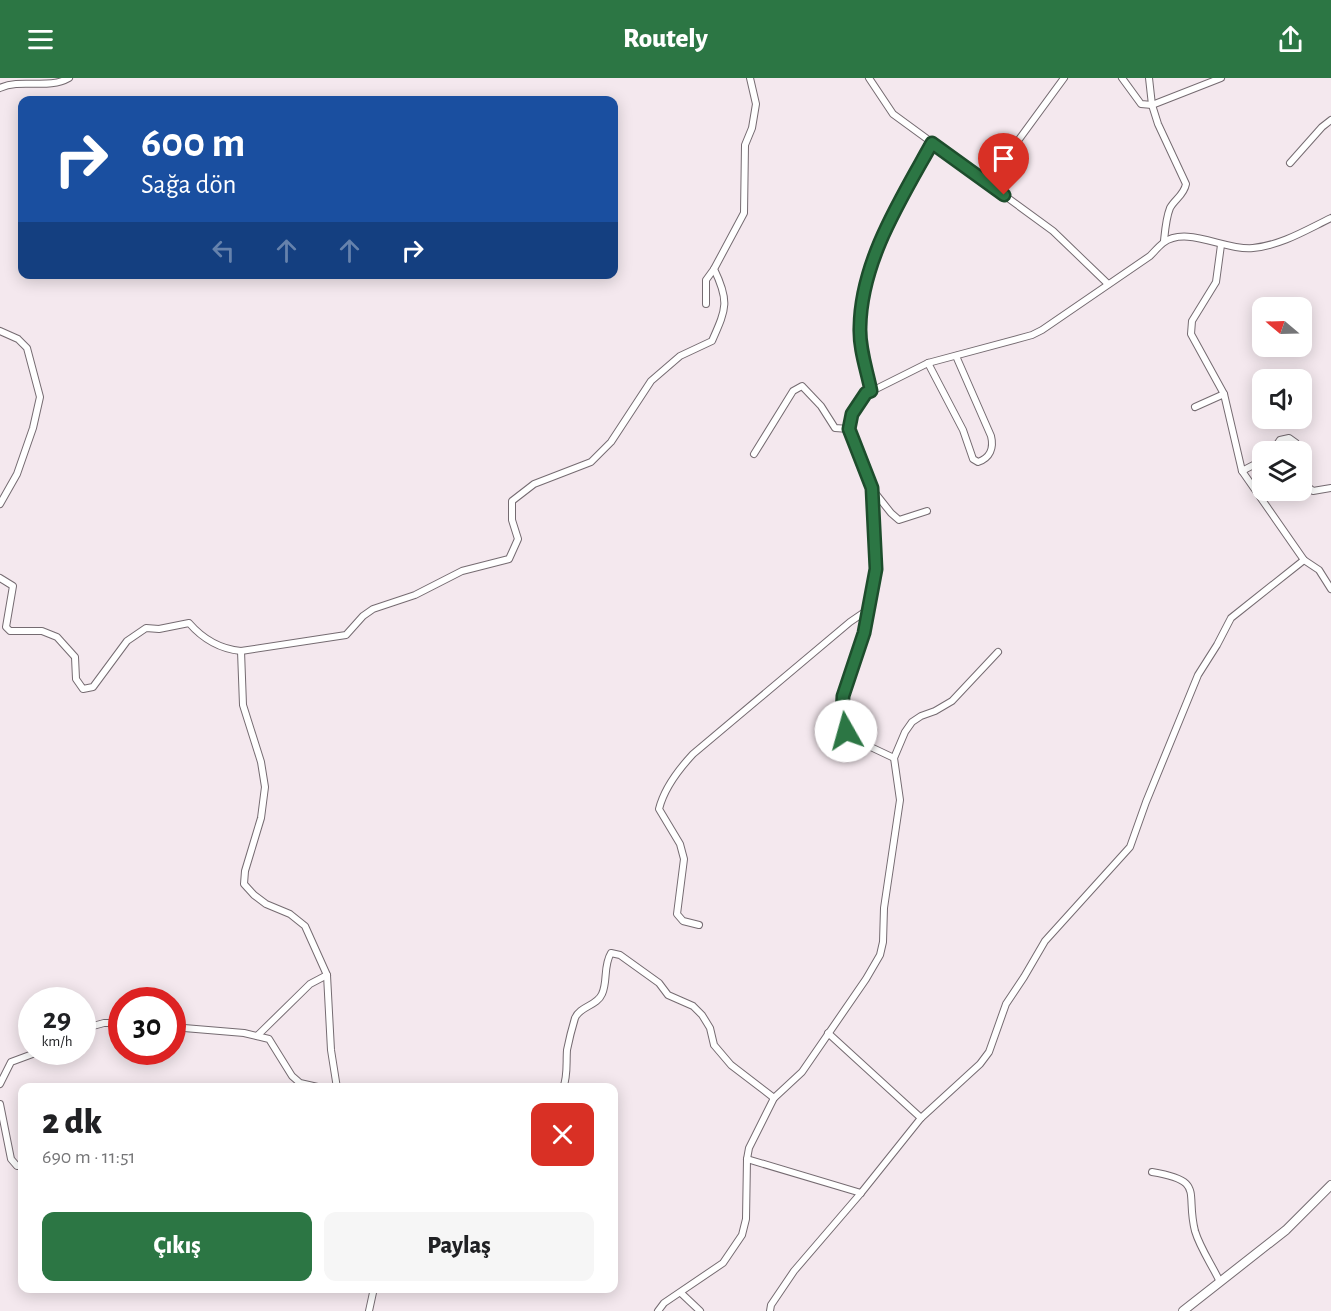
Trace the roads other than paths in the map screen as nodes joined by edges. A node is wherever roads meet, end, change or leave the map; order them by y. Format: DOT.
graph roads {
  1 [pos="69,78"];
  2 [pos="750,78"];
  3 [pos="869,78"];
  4 [pos="1064,78"];
  5 [pos="1122,78"];
  6 [pos="1149,78"];
  7 [pos="1221,78"];
  8 [pos="0,87"];
  9 [pos="1152,105"];
  10 [pos="1331,120"];
  11 [pos="932,143"];
  12 [pos="1290,163"];
  13 [pos="987,183"];
  14 [pos="1331,218"];
  15 [pos="1164,242"];
  16 [pos="1221,245"];
  17 [pos="714,269"];
  18 [pos="1108,284"];
  19 [pos="706,304"];
  20 [pos="0,331"];
  21 [pos="956,356"];
  22 [pos="928,363"];
  23 [pos="871,391"];
  24 [pos="1224,394"];
  25 [pos="1195,407"];
  26 [pos="849,429"];
  27 [pos="1279,441"];
  28 [pos="1293,441"];
  29 [pos="753,454"];
  30 [pos="1252,466"];
  31 [pos="1242,471"];
  32 [pos="872,488"];
  33 [pos="1331,488"];
  34 [pos="1312,490"];
  35 [pos="0,504"];
  36 [pos="927,511"];
  37 [pos="1305,560"];
  38 [pos="0,578"];
  39 [pos="1331,589"];
  40 [pos="870,609"];
  41 [pos="241,651"];
  42 [pos="998,652"];
  43 [pos="894,758"];
  44 [pos="699,925"];
  45 [pos="327,975"];
  46 [pos="186,1028"];
  47 [pos="828,1033"];
  48 [pos="257,1036"];
  49 [pos="18,1059"];
  50 [pos="300,1083"];
  51 [pos="336,1083"];
  52 [pos="565,1083"];
  53 [pos="0,1084"];
  54 [pos="774,1098"];
  55 [pos="0,1104"];
  56 [pos="921,1118"];
  57 [pos="747,1159"];
  58 [pos="18,1166"];
  59 [pos="1152,1172"];
  60 [pos="1331,1185"];
  61 [pos="861,1193"];
  62 [pos="1220,1282"];
  63 [pos="373,1293"];
  64 [pos="681,1293"];
  65 [pos="369,1311"];
  66 [pos="657,1311"];
  67 [pos="700,1311"];
  68 [pos="770,1311"];
  69 [pos="1183,1311"];
  1 -- 8 [label="street"];
  2 -- 17 [label="street"];
  3 -- 11 [label="street"];
  4 -- 13 [label="street"];
  5 -- 9 [label="street"];
  6 -- 9 [label="street"];
  7 -- 9 [label="street"];
  9 -- 15 [label="street"];
  10 -- 12 [label="street"];
  11 -- 13 [label="street"];
  11 -- 23 [label="street"];
  13 -- 18 [label="street"];
  14 -- 16 [label="street"];
  15 -- 16 [label="street"];
  15 -- 18 [label="street"];
  16 -- 24 [label="street"];
  17 -- 19 [label="street"];
  17 -- 41 [label="street"];
  18 -- 21 [label="street"];
  20 -- 35 [label="street"];
  21 -- 22 [label="street"];
  21 -- 22 [label="street"];
  22 -- 23 [label="street"];
  23 -- 26 [label="street"];
  24 -- 25 [label="street"];
  24 -- 31 [label="street"];
  26 -- 29 [label="street"];
  26 -- 32 [label="street"];
  27 -- 28 [label="street"];
  30 -- 31 [label="street"];
  31 -- 37 [label="street"];
  32 -- 36 [label="street"];
  32 -- 40 [label="street"];
  33 -- 34 [label="street"];
  37 -- 39 [label="street"];
  37 -- 56 [label="street"];
  38 -- 41 [label="street"];
  40 -- 43 [label="street"];
  40 -- 44 [label="street"];
  41 -- 45 [label="street"];
  42 -- 43 [label="street"];
  43 -- 47 [label="street"];
  45 -- 48 [label="street"];
  45 -- 51 [label="street"];
  46 -- 48 [label="street"];
  47 -- 54 [label="street"];
  47 -- 56 [label="street"];
  48 -- 50 [label="street"];
  49 -- 53 [label="street"];
  52 -- 54 [label="street"];
  54 -- 57 [label="street"];
  55 -- 58 [label="street"];
  56 -- 61 [label="street"];
  57 -- 61 [label="street"];
  57 -- 64 [label="street"];
  59 -- 62 [label="street"];
  60 -- 62 [label="street"];
  61 -- 68 [label="street"];
  62 -- 69 [label="street"];
  63 -- 65 [label="street"];
  64 -- 66 [label="street"];
  64 -- 67 [label="street"];
}
